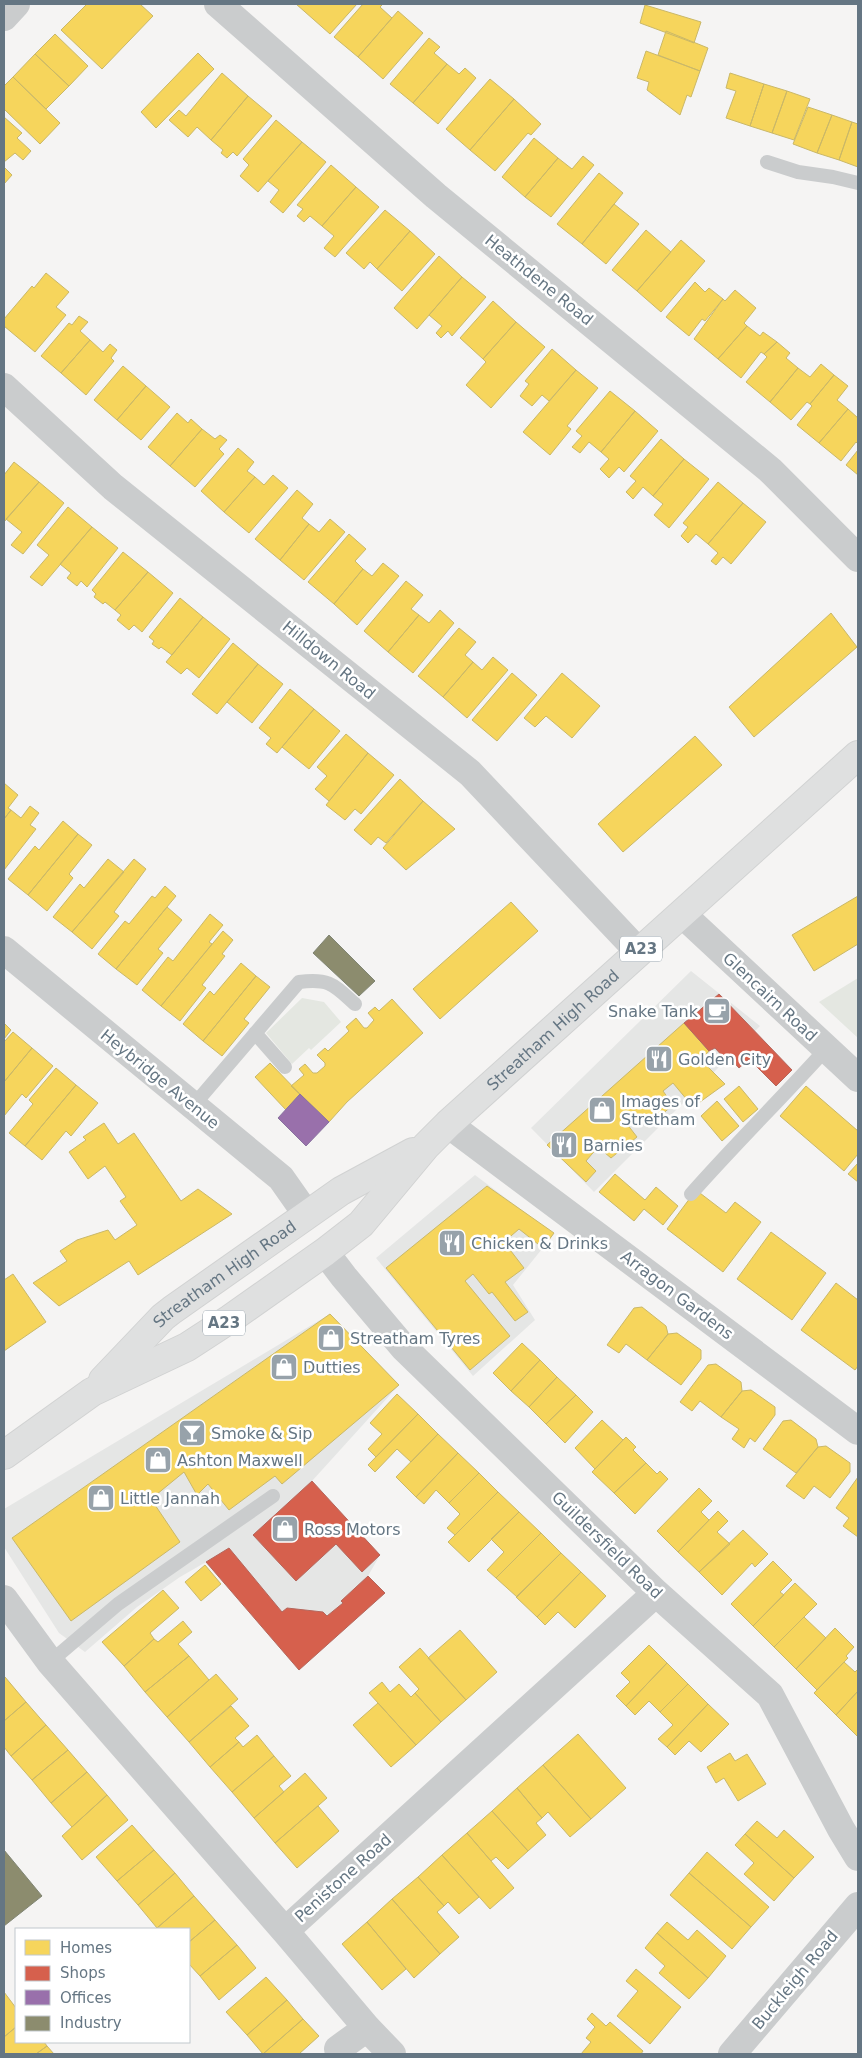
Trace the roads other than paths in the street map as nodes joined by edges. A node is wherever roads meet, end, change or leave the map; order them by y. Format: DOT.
graph roads {
  1 [pos="16,4"];
  2 [pos="218,4"];
  3 [pos="4,16"];
  4 [pos="767,162"];
  5 [pos="858,183"];
  6 [pos="4,387"];
  7 [pos="858,558"];
  8 [pos="858,755"];
  9 [pos="682,914"];
  10 [pos="4,950"];
  11 [pos="638,951"];
  12 [pos="356,1004"];
  13 [pos="255,1033"];
  14 [pos="826,1049"];
  15 [pos="284,1067"];
  16 [pos="858,1078"];
  17 [pos="193,1106"];
  18 [pos="448,1124"];
  19 [pos="426,1146"];
  20 [pos="691,1194"];
  21 [pos="307,1215"];
  22 [pos="326,1252"];
  23 [pos="92,1392"];
  24 [pos="858,1431"];
  25 [pos="4,1455"];
  26 [pos="273,1496"];
  27 [pos="656,1593"];
  28 [pos="4,1599"];
  29 [pos="50,1662"];
  30 [pos="858,1857"];
  31 [pos="858,1906"];
  32 [pos="285,1930"];
  33 [pos="367,2028"];
  34 [pos="338,2049"];
  35 [pos="392,2054"];
  36 [pos="732,2054"];
  1 -- 3 [label="street"];
  2 -- 7 [label="street, Heathdene Road"];
  4 -- 5 [label="lane"];
  6 -- 11 [label="street, Hilldown Road"];
  8 -- 9 [label="highway, Streatham High Road / A23"];
  9 -- 11 [label="highway, Streatham High Road / A23"];
  9 -- 14 [label="street, Glencairn Road"];
  10 -- 17 [label="street, Heybridge Avenue"];
  11 -- 18 [label="highway, Streatham High Road / A23"];
  12 -- 13 [label="lane"];
  13 -- 15 [label="lane"];
  13 -- 17 [label="lane"];
  14 -- 16 [label="street, Glencairn Road"];
  14 -- 20 [label="lane"];
  17 -- 21 [label="street, Heybridge Avenue"];
  18 -- 19 [label="highway, Streatham High Road / A23"];
  18 -- 24 [label="street, Arragon Gardens"];
  19 -- 21 [label="highway, Streatham High Road / A23"];
  19 -- 22 [label="highway, Streatham High Road / A23"];
  21 -- 23 [label="highway, Streatham High Road / A23"];
  22 -- 23 [label="highway, Streatham High Road / A23"];
  22 -- 27 [label="street, Guildersfield Road"];
  23 -- 25 [label="highway, Streatham High Road / A23"];
  26 -- 29 [label="lane"];
  27 -- 30 [label="street, Guildersfield Road"];
  27 -- 32 [label="street, Penistone Road"];
  28 -- 29 [label="street, Penistone Road"];
  29 -- 32 [label="street, Penistone Road"];
  31 -- 36 [label="street, Buckleigh Road"];
  32 -- 33 [label="street"];
  33 -- 34 [label="street"];
  33 -- 35 [label="street"];
}
